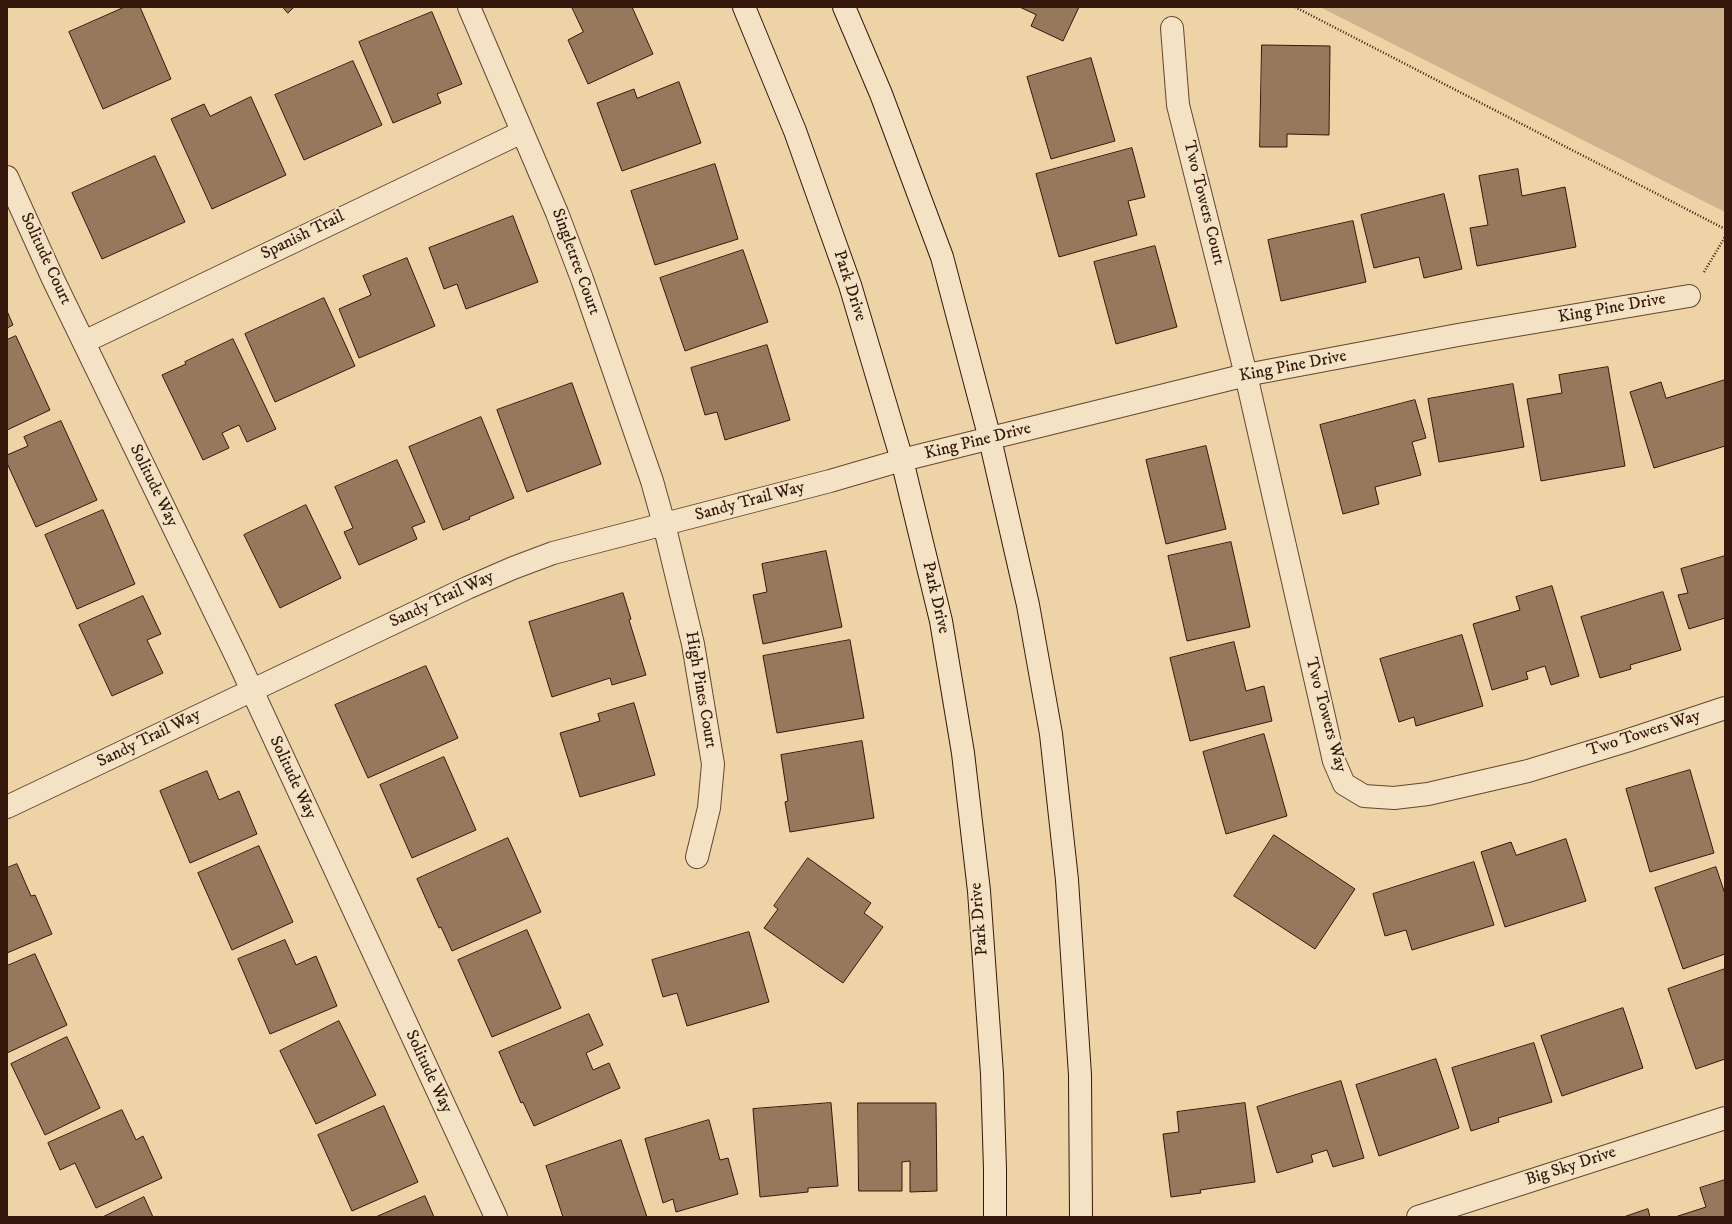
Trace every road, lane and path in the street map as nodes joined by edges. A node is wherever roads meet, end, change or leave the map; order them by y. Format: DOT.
graph roads {
  1 [pos="469,7"];
  2 [pos="744,7"];
  3 [pos="844,7"];
  4 [pos="1295,7"];
  5 [pos="1172,28"];
  6 [pos="522,132"];
  7 [pos="7,176"];
  8 [pos="1725,228"];
  9 [pos="1725,236"];
  10 [pos="1689,296"];
  11 [pos="84,342"];
  12 [pos="1246,375"];
  13 [pos="990,439"];
  14 [pos="902,460"];
  15 [pos="664,524"];
  16 [pos="251,690"];
  17 [pos="1725,709"];
  18 [pos="7,807"];
  19 [pos="698,857"];
  20 [pos="1725,1118"];
  21 [pos="496,1217"];
  22 [pos="995,1217"];
  23 [pos="1082,1217"];
  24 [pos="1418,1217"];
  1 -- 6 [label="street, Singletree Court"];
  2 -- 14 [label="street, Park Drive"];
  3 -- 13 [label="street"];
  4 -- 8 [label="path"];
  5 -- 12 [label="street, Two Towers Court"];
  6 -- 11 [label="street, Spanish Trail"];
  6 -- 15 [label="street, Singletree Court"];
  7 -- 11 [label="street, Solitude Court"];
  9 -- 10 [label="path"];
  10 -- 12 [label="street, King Pine Drive"];
  11 -- 16 [label="street, Solitude Way"];
  12 -- 13 [label="street, King Pine Drive"];
  12 -- 17 [label="street, Two Towers Way"];
  13 -- 14 [label="street, King Pine Drive"];
  13 -- 23 [label="street"];
  14 -- 15 [label="street, Sandy Trail Way"];
  14 -- 22 [label="street, Park Drive"];
  15 -- 16 [label="street, Sandy Trail Way"];
  15 -- 19 [label="street, High Pines Court"];
  16 -- 18 [label="street, Sandy Trail Way"];
  16 -- 21 [label="street, Solitude Way"];
  20 -- 24 [label="street, Big Sky Drive"];
}
